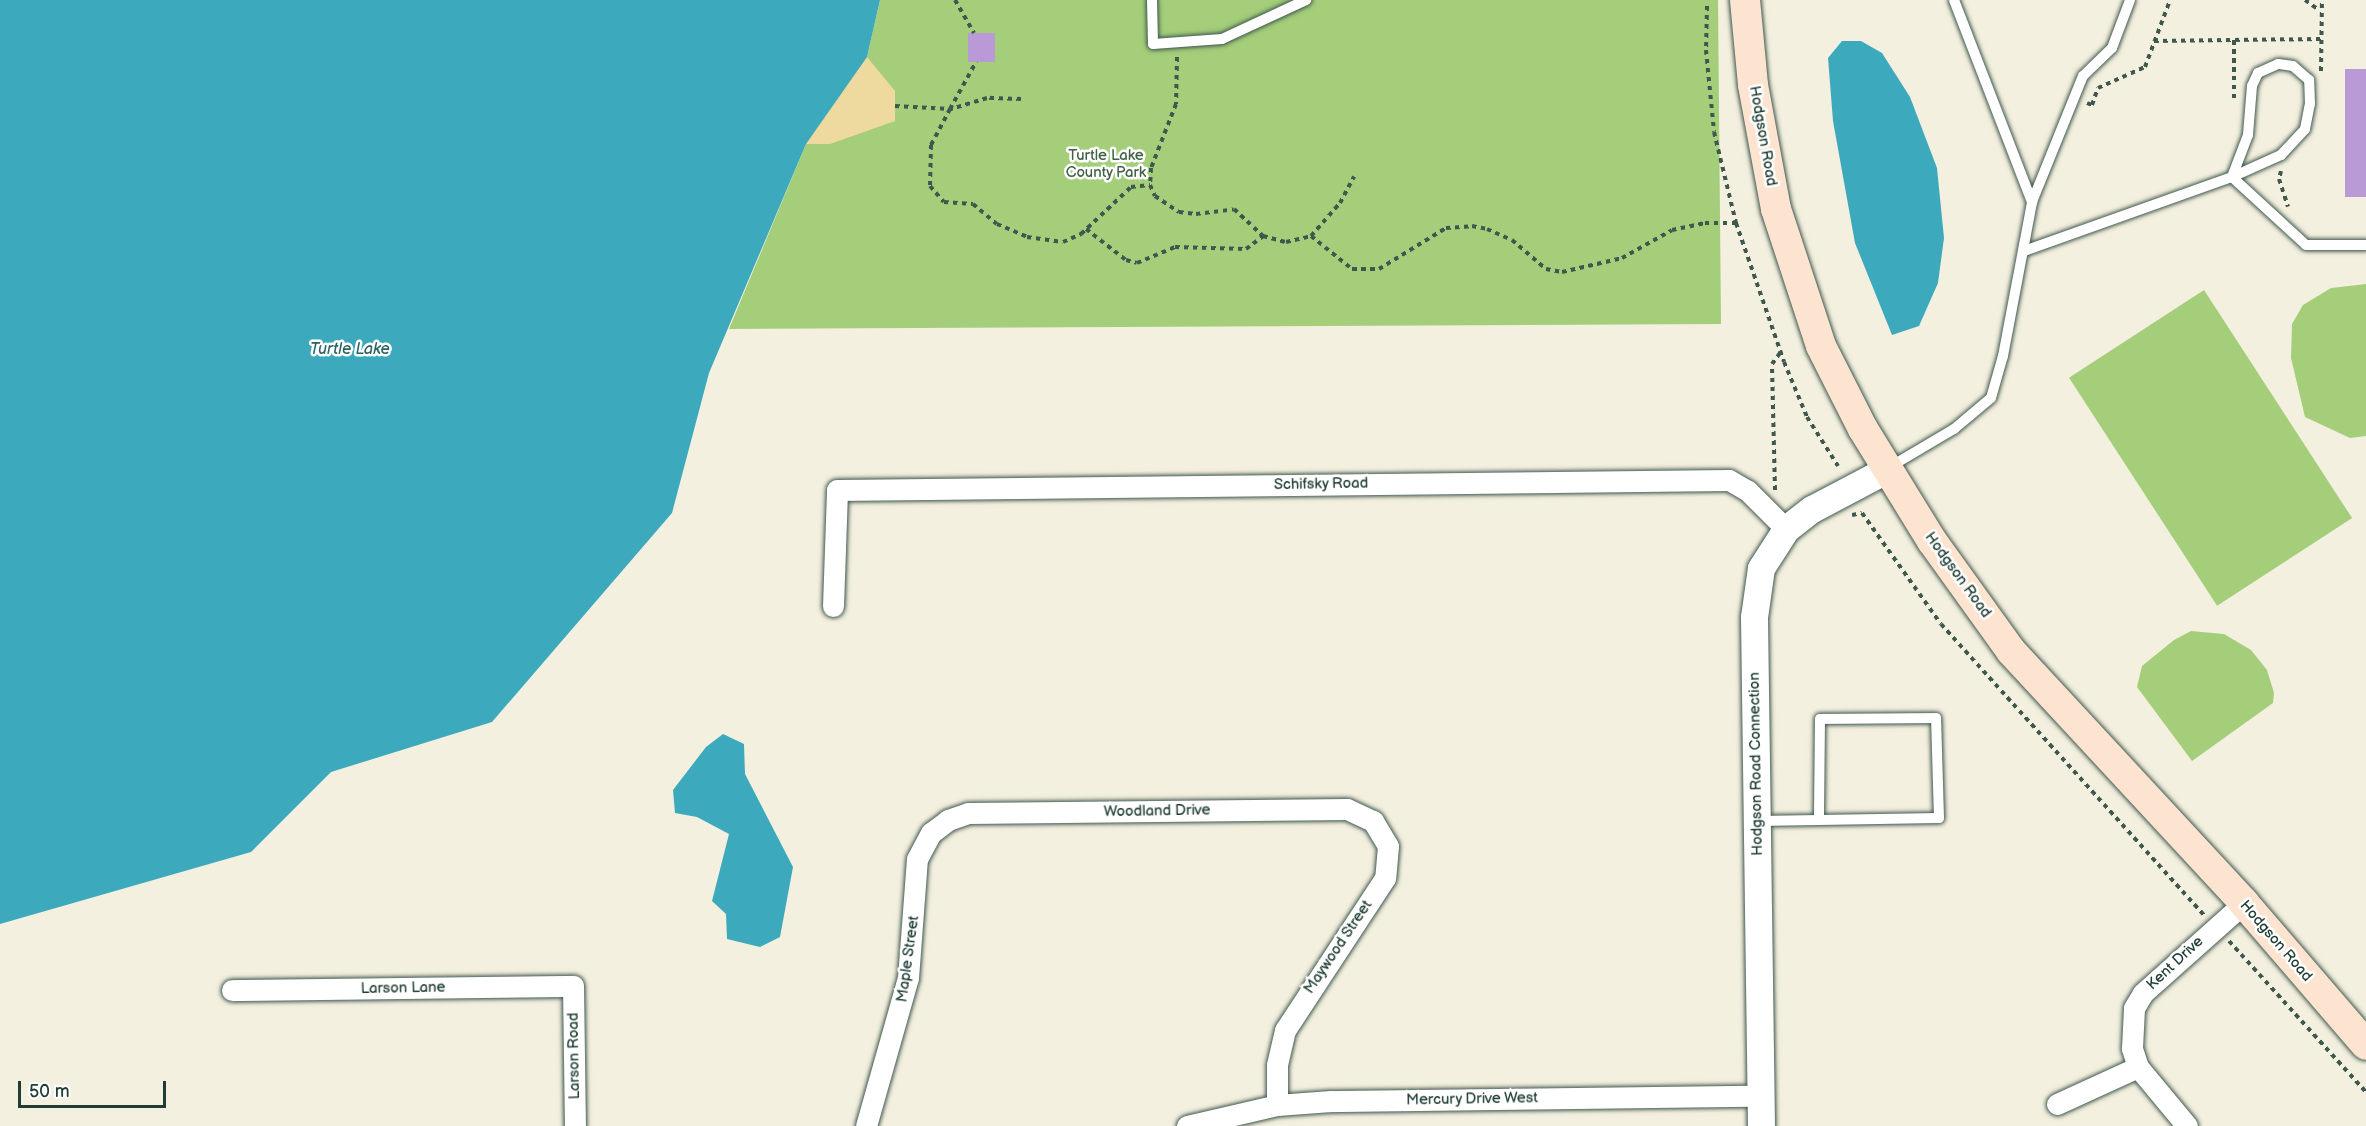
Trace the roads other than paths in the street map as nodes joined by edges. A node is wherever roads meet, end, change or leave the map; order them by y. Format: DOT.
graph roads {
  1 [pos="1152,0"];
  2 [pos="1306,0"];
  3 [pos="1745,0"];
  4 [pos="1954,0"];
  5 [pos="2130,0"];
  6 [pos="2232,177"];
  7 [pos="2032,202"];
  8 [pos="2366,245"];
  9 [pos="2024,251"];
  10 [pos="1888,469"];
  11 [pos="1786,529"];
  12 [pos="833,606"];
  13 [pos="1347,809"];
  14 [pos="968,813"];
  15 [pos="1819,820"];
  16 [pos="1757,821"];
  17 [pos="2244,903"];
  18 [pos="573,986"];
  19 [pos="232,990"];
  20 [pos="2366,1045"];
  21 [pos="2138,1067"];
  22 [pos="1761,1096"];
  23 [pos="2057,1104"];
  24 [pos="1277,1105"];
  25 [pos="574,1126"];
  26 [pos="866,1126"];
  27 [pos="1186,1126"];
  28 [pos="1761,1126"];
  29 [pos="2187,1126"];
  1 -- 2 [label="lane"];
  3 -- 10 [label="main road, Hodgson Road"];
  4 -- 7 [label="lane"];
  5 -- 7 [label="lane"];
  6 -- 6 [label="lane"];
  6 -- 8 [label="lane"];
  6 -- 9 [label="lane"];
  7 -- 9 [label="lane"];
  9 -- 10 [label="lane"];
  10 -- 11 [label="street, Hodgson Road Connection"];
  10 -- 17 [label="main road, Hodgson Road"];
  11 -- 12 [label="street, Schifsky Road"];
  11 -- 16 [label="street, Hodgson Road Connection"];
  13 -- 14 [label="street, Woodland Drive"];
  13 -- 24 [label="street, Maywood Street"];
  14 -- 26 [label="street, Maple Street"];
  15 -- 15 [label="lane"];
  15 -- 16 [label="lane"];
  16 -- 22 [label="street, Hodgson Road Connection"];
  17 -- 20 [label="main road, Hodgson Road"];
  17 -- 21 [label="street, Kent Drive"];
  18 -- 19 [label="street, Larson Lane"];
  18 -- 25 [label="street, Larson Road"];
  21 -- 23 [label="street"];
  21 -- 29 [label="street"];
  22 -- 24 [label="street, Mercury Drive West"];
  22 -- 28 [label="street, Hodgson Road Connection"];
  24 -- 27 [label="street, Mercury Drive West"];
}
